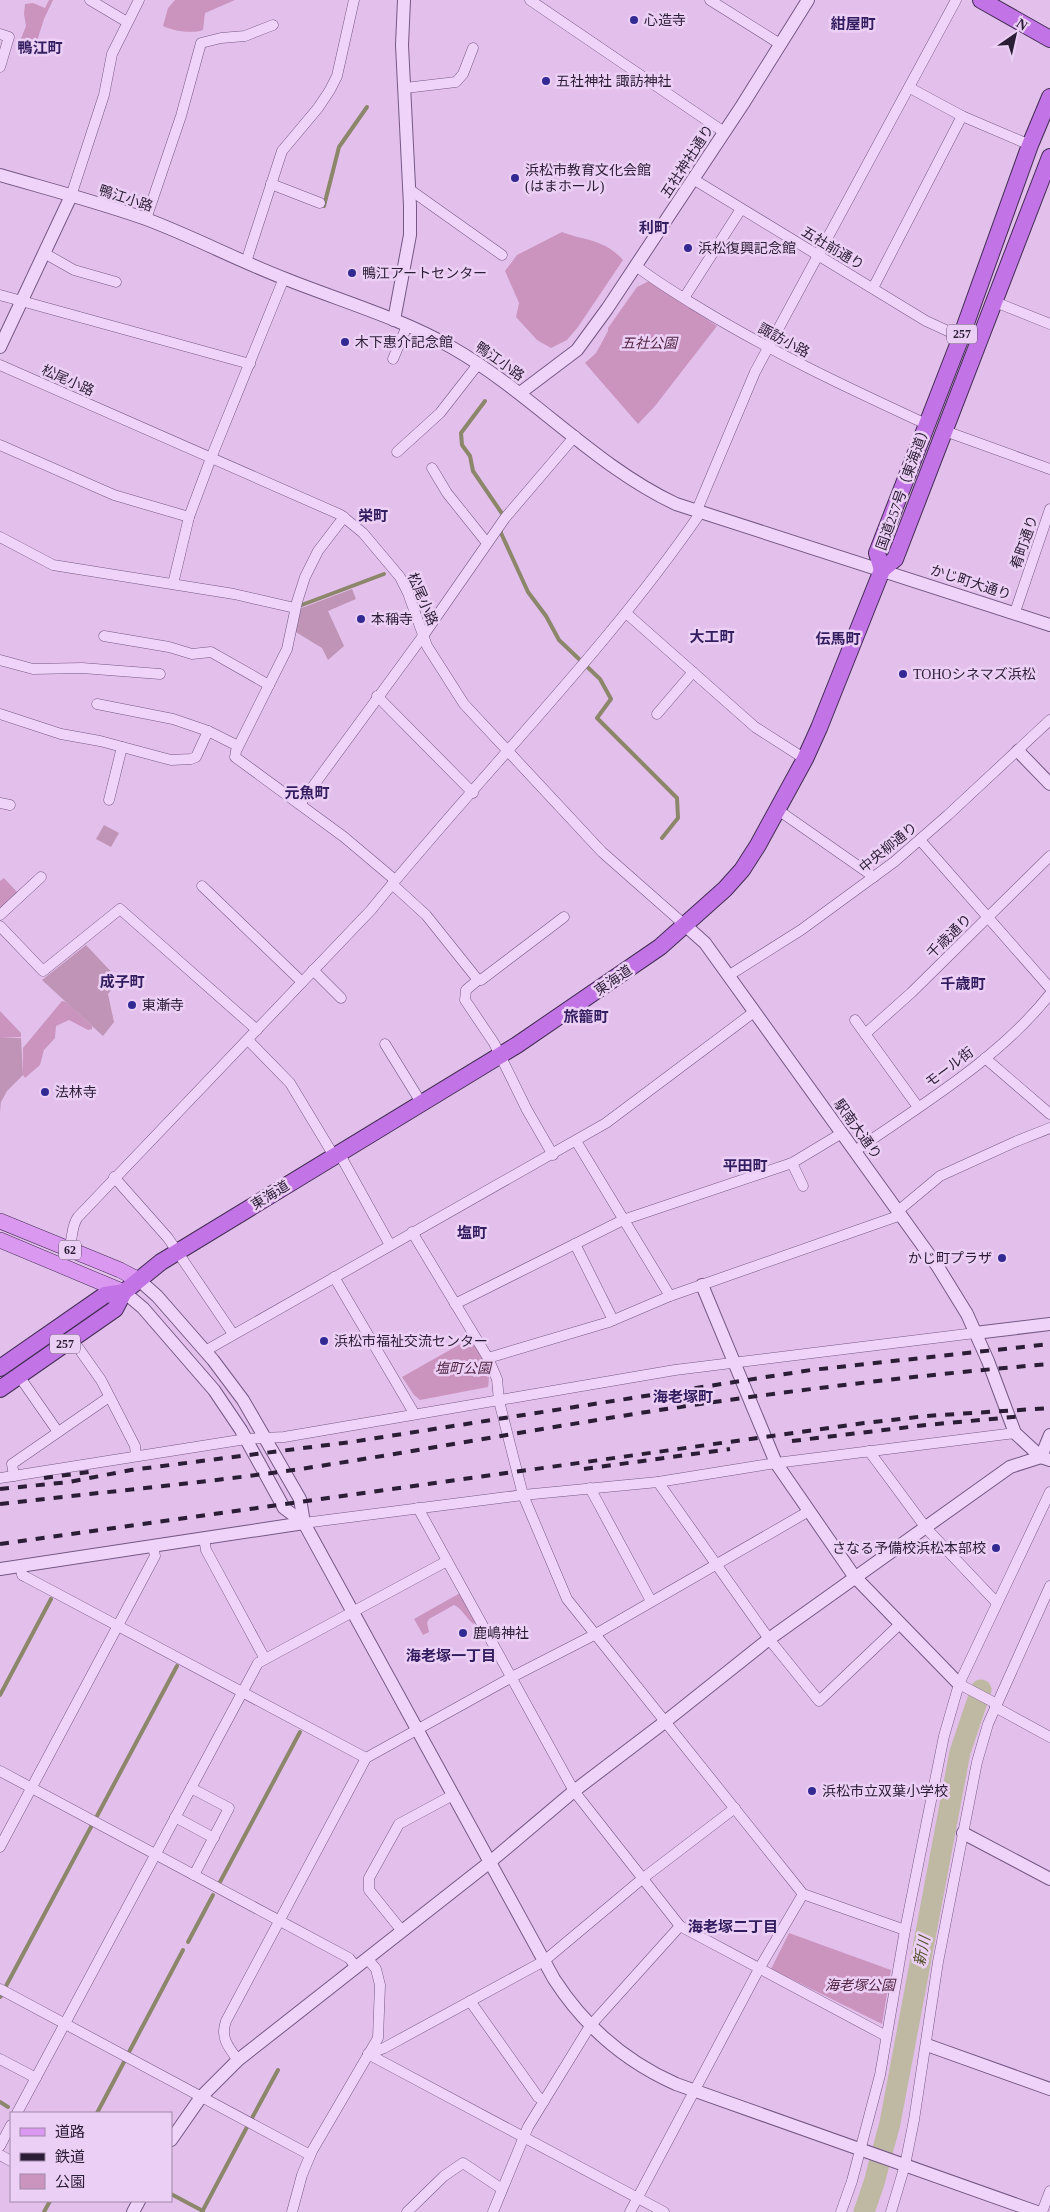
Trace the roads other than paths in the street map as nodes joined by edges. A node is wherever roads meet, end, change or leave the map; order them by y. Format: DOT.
graph roads {
  1 [pos="90,0"];
  2 [pos="139,0"];
  3 [pos="354,0"];
  4 [pos="404,0"];
  5 [pos="530,0"];
  6 [pos="710,0"];
  7 [pos="808,0"];
  8 [pos="956,0"];
  9 [pos="980,0"];
  10 [pos="127,22"];
  11 [pos="273,25"];
  12 [pos="0,34"];
  13 [pos="1050,39"];
  14 [pos="780,44"];
  15 [pos="473,48"];
  16 [pos="0,67"];
  17 [pos="404,88"];
  18 [pos="910,88"];
  19 [pos="1050,98"];
  20 [pos="962,116"];
  21 [pos="724,132"];
  22 [pos="1030,145"];
  23 [pos="1050,157"];
  24 [pos="0,174"];
  25 [pos="693,179"];
  26 [pos="271,184"];
  27 [pos="409,189"];
  28 [pos="71,196"];
  29 [pos="320,203"];
  30 [pos="742,209"];
  31 [pos="146,219"];
  32 [pos="44,253"];
  33 [pos="502,255"];
  34 [pos="818,255"];
  35 [pos="246,262"];
  36 [pos="636,266"];
  37 [pos="284,278"];
  38 [pos="116,282"];
  39 [pos="874,288"];
  40 [pos="0,295"];
  41 [pos="684,298"];
  42 [pos="22,301"];
  43 [pos="995,302"];
  44 [pos="394,320"];
  45 [pos="1050,324"];
  46 [pos="408,326"];
  47 [pos="961,337"];
  48 [pos="0,347"];
  49 [pos="769,349"];
  50 [pos="393,359"];
  51 [pos="479,363"];
  52 [pos="250,364"];
  53 [pos="0,365"];
  54 [pos="520,393"];
  55 [pos="926,424"];
  56 [pos="945,432"];
  57 [pos="575,436"];
  58 [pos="0,445"];
  59 [pos="398,452"];
  60 [pos="211,458"];
  61 [pos="432,468"];
  62 [pos="1050,469"];
  63 [pos="1050,509"];
  64 [pos="701,512"];
  65 [pos="189,517"];
  66 [pos="344,517"];
  67 [pos="0,537"];
  68 [pos="487,543"];
  69 [pos="882,570"];
  70 [pos="173,584"];
  71 [pos="296,608"];
  72 [pos="1014,612"];
  73 [pos="626,613"];
  74 [pos="1050,625"];
  75 [pos="104,636"];
  76 [pos="423,636"];
  77 [pos="0,660"];
  78 [pos="693,672"];
  79 [pos="160,674"];
  80 [pos="269,685"];
  81 [pos="378,696"];
  82 [pos="97,704"];
  83 [pos="0,714"];
  84 [pos="657,714"];
  85 [pos="1050,720"];
  86 [pos="208,731"];
  87 [pos="238,746"];
  88 [pos="122,747"];
  89 [pos="1018,751"];
  90 [pos="509,752"];
  91 [pos="805,759"];
  92 [pos="1050,784"];
  93 [pos="473,793"];
  94 [pos="109,800"];
  95 [pos="300,804"];
  96 [pos="778,810"];
  97 [pos="920,840"];
  98 [pos="1050,856"];
  99 [pos="41,877"];
  100 [pos="874,877"];
  101 [pos="393,882"];
  102 [pos="202,886"];
  103 [pos="0,915"];
  104 [pos="564,917"];
  105 [pos="987,918"];
  106 [pos="0,926"];
  107 [pos="686,926"];
  108 [pos="313,970"];
  109 [pos="728,976"];
  110 [pos="478,980"];
  111 [pos="302,982"];
  112 [pos="1050,988"];
  113 [pos="1050,994"];
  114 [pos="342,998"];
  115 [pos="754,1012"];
  116 [pos="855,1020"];
  117 [pos="257,1030"];
  118 [pos="865,1034"];
  119 [pos="248,1040"];
  120 [pos="385,1044"];
  121 [pos="500,1056"];
  122 [pos="985,1058"];
  123 [pos="422,1104"];
  124 [pos="918,1107"];
  125 [pos="1050,1114"];
  126 [pos="1050,1128"];
  127 [pos="842,1133"];
  128 [pos="576,1141"];
  129 [pos="855,1151"];
  130 [pos="553,1154"];
  131 [pos="336,1155"];
  132 [pos="792,1163"];
  133 [pos="114,1177"];
  134 [pos="803,1186"];
  135 [pos="900,1213"];
  136 [pos="623,1220"];
  137 [pos="0,1221"];
  138 [pos="412,1232"];
  139 [pos="0,1240"];
  140 [pos="575,1244"];
  141 [pos="390,1245"];
  142 [pos="69,1249"];
  143 [pos="177,1252"];
  144 [pos="334,1277"];
  145 [pos="139,1280"];
  146 [pos="702,1285"];
  147 [pos="124,1292"];
  148 [pos="670,1296"];
  149 [pos="455,1304"];
  150 [pos="613,1320"];
  151 [pos="1050,1324"];
  152 [pos="975,1333"];
  153 [pos="233,1334"];
  154 [pos="72,1339"];
  155 [pos="205,1351"];
  156 [pos="488,1358"];
  157 [pos="734,1363"];
  158 [pos="0,1368"];
  159 [pos="19,1376"];
  160 [pos="0,1389"];
  161 [pos="109,1397"];
  162 [pos="499,1401"];
  163 [pos="414,1413"];
  164 [pos="58,1432"];
  165 [pos="1015,1433"];
  166 [pos="1050,1435"];
  167 [pos="267,1438"];
  168 [pos="246,1439"];
  169 [pos="869,1451"];
  170 [pos="136,1456"];
  171 [pos="1045,1459"];
  172 [pos="776,1463"];
  173 [pos="14,1476"];
  174 [pos="0,1478"];
  175 [pos="658,1482"];
  176 [pos="590,1488"];
  177 [pos="1050,1492"];
  178 [pos="523,1494"];
  179 [pos="418,1508"];
  180 [pos="809,1511"];
  181 [pos="304,1523"];
  182 [pos="926,1528"];
  183 [pos="204,1538"];
  184 [pos="154,1546"];
  185 [pos="447,1561"];
  186 [pos="20,1566"];
  187 [pos="716,1566"];
  188 [pos="0,1569"];
  189 [pos="854,1576"];
  190 [pos="1050,1586"];
  191 [pos="651,1601"];
  192 [pos="997,1603"];
  193 [pos="1046,1603"];
  194 [pos="352,1611"];
  195 [pos="900,1624"];
  196 [pos="118,1626"];
  197 [pos="594,1635"];
  198 [pos="768,1639"];
  199 [pos="265,1659"];
  200 [pos="512,1677"];
  201 [pos="962,1686"];
  202 [pos="242,1692"];
  203 [pos="994,1704"];
  204 [pos="666,1722"];
  205 [pos="417,1729"];
  206 [pos="1050,1737"];
  207 [pos="366,1758"];
  208 [pos="0,1771"];
  209 [pos="32,1788"];
  210 [pos="191,1788"];
  211 [pos="574,1791"];
  212 [pos="453,1795"];
  213 [pos="735,1808"];
  214 [pos="175,1817"];
  215 [pos="963,1833"];
  216 [pos="214,1838"];
  217 [pos="0,1847"];
  218 [pos="155,1854"];
  219 [pos="490,1862"];
  220 [pos="194,1875"];
  221 [pos="642,1879"];
  222 [pos="1050,1879"];
  223 [pos="803,1894"];
  224 [pos="279,1921"];
  225 [pos="680,1926"];
  226 [pos="905,1930"];
  227 [pos="402,1931"];
  228 [pos="367,1958"];
  229 [pos="544,1961"];
  230 [pos="356,1967"];
  231 [pos="759,1969"];
  232 [pos="0,1989"];
  233 [pos="470,2001"];
  234 [pos="65,2024"];
  235 [pos="590,2026"];
  236 [pos="886,2036"];
  237 [pos="927,2046"];
  238 [pos="368,2054"];
  239 [pos="0,2059"];
  240 [pos="238,2060"];
  241 [pos="36,2078"];
  242 [pos="1050,2089"];
  243 [pos="695,2091"];
  244 [pos="201,2097"];
  245 [pos="544,2101"];
  246 [pos="18,2112"];
  247 [pos="10,2127"];
  248 [pos="523,2137"];
  249 [pos="172,2139"];
  250 [pos="0,2146"];
  251 [pos="864,2150"];
  252 [pos="310,2155"];
  253 [pos="900,2163"];
  254 [pos="502,2189"];
  255 [pos="1050,2191"];
  256 [pos="638,2198"];
  257 [pos="292,2212"];
  258 [pos="407,2212"];
  259 [pos="492,2212"];
  260 [pos="630,2212"];
  261 [pos="664,2212"];
  262 [pos="841,2212"];
  263 [pos="890,2212"];
  264 [pos="1037,2212"];
  265 [pos="1042,2212"];
  1 -- 10 [label="street"];
  2 -- 10 [label="street"];
  3 -- 26 [label="street"];
  4 -- 17 [label="street"];
  5 -- 21 [label="street"];
  6 -- 14 [label="street"];
  7 -- 14 [label="street, 五社神社通り"];
  8 -- 18 [label="street"];
  9 -- 13 [label="highway"];
  10 -- 28 [label="street"];
  11 -- 31 [label="street"];
  12 -- 16 [label="street"];
  14 -- 21 [label="street, 五社神社通り"];
  15 -- 17 [label="street"];
  17 -- 27 [label="street"];
  18 -- 20 [label="street"];
  18 -- 34 [label="street"];
  19 -- 22 [label="highway, 国道257号（東海道） / 257"];
  20 -- 22 [label="street"];
  20 -- 39 [label="street"];
  21 -- 25 [label="street, 五社神社通り"];
  22 -- 47 [label="highway, 国道257号（東海道） / 257"];
  23 -- 43 [label="highway, 国道257号（東海道） / 257"];
  24 -- 28 [label="street, 鴨江小路"];
  25 -- 30 [label="street, 五社前通り"];
  25 -- 36 [label="street, 五社神社通り"];
  26 -- 29 [label="street"];
  26 -- 35 [label="street"];
  27 -- 33 [label="street"];
  27 -- 44 [label="street"];
  28 -- 31 [label="street, 鴨江小路"];
  28 -- 32 [label="street"];
  30 -- 34 [label="street, 五社前通り"];
  30 -- 41 [label="street"];
  31 -- 35 [label="street, 鴨江小路"];
  32 -- 38 [label="street"];
  32 -- 42 [label="street"];
  34 -- 39 [label="street, 五社前通り"];
  34 -- 49 [label="street"];
  35 -- 37 [label="street, 鴨江小路"];
  36 -- 41 [label="street, 諏訪小路"];
  36 -- 54 [label="street, 五社神社通り"];
  37 -- 44 [label="street, 鴨江小路"];
  37 -- 52 [label="street"];
  39 -- 47 [label="street, 五社前通り"];
  40 -- 42 [label="street"];
  41 -- 49 [label="street, 諏訪小路"];
  42 -- 48 [label="street"];
  42 -- 52 [label="street"];
  43 -- 45 [label="street"];
  43 -- 56 [label="highway, 国道257号（東海道） / 257"];
  44 -- 46 [label="street, 鴨江小路"];
  46 -- 50 [label="street"];
  46 -- 51 [label="street, 鴨江小路"];
  47 -- 55 [label="highway, 国道257号（東海道） / 257"];
  49 -- 55 [label="street, 諏訪小路"];
  49 -- 64 [label="street"];
  51 -- 54 [label="street, 鴨江小路"];
  51 -- 59 [label="street"];
  52 -- 60 [label="street"];
  53 -- 60 [label="street, 松尾小路"];
  54 -- 57 [label="street, 鴨江小路"];
  55 -- 69 [label="highway, 国道257号（東海道） / 257"];
  56 -- 62 [label="street"];
  56 -- 69 [label="highway, 国道257号（東海道） / 257"];
  57 -- 64 [label="street, 鴨江小路"];
  57 -- 68 [label="street"];
  58 -- 65 [label="street"];
  60 -- 65 [label="street"];
  60 -- 66 [label="street, 松尾小路"];
  61 -- 68 [label="street"];
  63 -- 72 [label="street, 肴町通り"];
  64 -- 69 [label="street, 鴨江小路"];
  64 -- 73 [label="street"];
  65 -- 70 [label="street"];
  66 -- 71 [label="street"];
  66 -- 76 [label="street, 松尾小路"];
  67 -- 70 [label="street"];
  68 -- 76 [label="street"];
  69 -- 72 [label="street, かじ町大通り"];
  69 -- 91 [label="highway, 東海道 / 257"];
  70 -- 71 [label="street"];
  71 -- 80 [label="street"];
  72 -- 74 [label="street, かじ町大通り"];
  73 -- 78 [label="street"];
  73 -- 90 [label="street"];
  75 -- 80 [label="street"];
  76 -- 81 [label="street"];
  76 -- 90 [label="street, 松尾小路"];
  77 -- 79 [label="street"];
  78 -- 84 [label="street"];
  78 -- 91 [label="street"];
  80 -- 87 [label="street"];
  81 -- 93 [label="street"];
  81 -- 95 [label="street"];
  82 -- 86 [label="street"];
  83 -- 88 [label="street"];
  85 -- 89 [label="street, 中央柳通り"];
  86 -- 87 [label="street"];
  86 -- 88 [label="street"];
  87 -- 95 [label="street"];
  88 -- 94 [label="street"];
  89 -- 92 [label="street"];
  89 -- 97 [label="street, 中央柳通り"];
  90 -- 93 [label="street"];
  90 -- 107 [label="street, 松尾小路"];
  91 -- 96 [label="highway, 東海道 / 257"];
  93 -- 101 [label="street"];
  95 -- 101 [label="street"];
  96 -- 100 [label="street"];
  96 -- 107 [label="highway, 東海道 / 257"];
  97 -- 100 [label="street, 中央柳通り"];
  97 -- 105 [label="street"];
  98 -- 105 [label="street, 千歳通り"];
  99 -- 103 [label="street"];
  100 -- 109 [label="street, 中央柳通り"];
  101 -- 108 [label="street"];
  101 -- 110 [label="street"];
  102 -- 111 [label="street"];
  104 -- 110 [label="street"];
  105 -- 112 [label="street"];
  105 -- 118 [label="street, 千歳通り"];
  106 -- 117 [label="street"];
  107 -- 109 [label="street, 駅南大通り"];
  107 -- 121 [label="highway, 東海道 / 257"];
  108 -- 111 [label="street"];
  108 -- 114 [label="street"];
  109 -- 115 [label="street, 駅南大通り"];
  110 -- 121 [label="street"];
  111 -- 117 [label="street"];
  113 -- 122 [label="street, モール街"];
  115 -- 127 [label="street, 駅南大通り"];
  115 -- 128 [label="street"];
  116 -- 118 [label="street"];
  117 -- 119 [label="street"];
  118 -- 124 [label="street"];
  119 -- 131 [label="street"];
  119 -- 133 [label="street"];
  120 -- 123 [label="street"];
  121 -- 123 [label="highway, 東海道 / 257"];
  121 -- 130 [label="street"];
  122 -- 124 [label="street, モール街"];
  122 -- 125 [label="street"];
  123 -- 131 [label="highway, 東海道 / 257"];
  124 -- 129 [label="street, モール街"];
  126 -- 135 [label="street"];
  127 -- 129 [label="street, 駅南大通り"];
  127 -- 132 [label="street"];
  128 -- 130 [label="street"];
  128 -- 136 [label="street"];
  129 -- 135 [label="street, 駅南大通り"];
  130 -- 138 [label="street"];
  131 -- 141 [label="street"];
  131 -- 143 [label="highway, 東海道 / 257"];
  132 -- 134 [label="street"];
  132 -- 136 [label="street"];
  133 -- 142 [label="street"];
  133 -- 143 [label="street"];
  135 -- 146 [label="street"];
  135 -- 152 [label="street, 駅南大通り"];
  136 -- 140 [label="street"];
  136 -- 148 [label="street"];
  137 -- 142 [label="main road, 62"];
  138 -- 141 [label="street"];
  138 -- 149 [label="street"];
  139 -- 147 [label="main road, 62"];
  140 -- 149 [label="street"];
  140 -- 150 [label="street"];
  141 -- 144 [label="street"];
  142 -- 145 [label="main road, 62"];
  143 -- 145 [label="highway, 東海道 / 257"];
  143 -- 153 [label="street"];
  144 -- 153 [label="street"];
  144 -- 163 [label="street"];
  145 -- 147 [label="highway, 257"];
  145 -- 155 [label="street"];
  146 -- 148 [label="street"];
  146 -- 157 [label="street"];
  147 -- 154 [label="highway, 257"];
  147 -- 158 [label="highway, 257"];
  147 -- 168 [label="street"];
  148 -- 150 [label="street"];
  149 -- 156 [label="street"];
  150 -- 156 [label="street"];
  151 -- 152 [label="street"];
  152 -- 157 [label="street"];
  152 -- 165 [label="street, 駅南大通り"];
  153 -- 155 [label="street"];
  154 -- 159 [label="highway, 257"];
  154 -- 161 [label="street"];
  155 -- 167 [label="street"];
  156 -- 162 [label="street"];
  157 -- 162 [label="street"];
  157 -- 172 [label="street"];
  159 -- 160 [label="highway, 257"];
  159 -- 164 [label="street"];
  161 -- 164 [label="street"];
  161 -- 170 [label="street"];
  162 -- 163 [label="street"];
  162 -- 178 [label="street"];
  163 -- 167 [label="street"];
  164 -- 173 [label="street"];
  165 -- 169 [label="street"];
  165 -- 171 [label="street"];
  166 -- 171 [label="street"];
  167 -- 168 [label="street"];
  167 -- 181 [label="street"];
  168 -- 170 [label="street"];
  168 -- 181 [label="street"];
  169 -- 172 [label="street"];
  169 -- 182 [label="street"];
  170 -- 173 [label="street"];
  171 -- 182 [label="street"];
  172 -- 175 [label="street"];
  172 -- 180 [label="street"];
  173 -- 174 [label="street"];
  175 -- 176 [label="street"];
  175 -- 187 [label="street"];
  176 -- 178 [label="street"];
  176 -- 191 [label="street"];
  177 -- 192 [label="street"];
  178 -- 179 [label="street"];
  178 -- 197 [label="street"];
  179 -- 181 [label="street"];
  179 -- 185 [label="street"];
  180 -- 187 [label="street"];
  180 -- 189 [label="street"];
  181 -- 183 [label="street"];
  181 -- 194 [label="street"];
  182 -- 189 [label="street"];
  182 -- 192 [label="street"];
  183 -- 184 [label="street"];
  183 -- 199 [label="street"];
  184 -- 186 [label="street"];
  184 -- 196 [label="street"];
  185 -- 194 [label="street"];
  185 -- 200 [label="street"];
  186 -- 188 [label="street"];
  186 -- 196 [label="street"];
  187 -- 191 [label="street"];
  187 -- 198 [label="street"];
  189 -- 195 [label="street"];
  189 -- 198 [label="street"];
  190 -- 193 [label="street"];
  191 -- 197 [label="street"];
  192 -- 201 [label="street"];
  193 -- 203 [label="street"];
  194 -- 199 [label="street"];
  194 -- 205 [label="street"];
  195 -- 198 [label="street"];
  195 -- 201 [label="street"];
  196 -- 202 [label="street"];
  196 -- 209 [label="street"];
  197 -- 200 [label="street"];
  197 -- 204 [label="street"];
  198 -- 204 [label="street"];
  199 -- 202 [label="street"];
  200 -- 205 [label="street"];
  200 -- 211 [label="street"];
  201 -- 203 [label="street"];
  201 -- 226 [label="street"];
  202 -- 207 [label="street"];
  202 -- 210 [label="street"];
  203 -- 206 [label="street"];
  203 -- 215 [label="street"];
  204 -- 211 [label="street"];
  204 -- 213 [label="street"];
  205 -- 207 [label="street"];
  205 -- 212 [label="street"];
  207 -- 224 [label="street"];
  208 -- 209 [label="street"];
  209 -- 217 [label="street"];
  209 -- 218 [label="street"];
  210 -- 214 [label="street"];
  210 -- 216 [label="street"];
  211 -- 219 [label="street"];
  211 -- 221 [label="street"];
  212 -- 219 [label="street"];
  212 -- 227 [label="street"];
  213 -- 221 [label="street"];
  213 -- 223 [label="street"];
  214 -- 216 [label="street"];
  214 -- 218 [label="street"];
  215 -- 222 [label="street"];
  215 -- 237 [label="street"];
  216 -- 220 [label="street"];
  218 -- 220 [label="street"];
  218 -- 234 [label="street"];
  219 -- 227 [label="street"];
  219 -- 229 [label="street"];
  220 -- 224 [label="street"];
  221 -- 225 [label="street"];
  221 -- 229 [label="street"];
  223 -- 226 [label="street"];
  223 -- 231 [label="street"];
  224 -- 230 [label="street"];
  224 -- 240 [label="street"];
  225 -- 231 [label="street"];
  225 -- 235 [label="street"];
  226 -- 236 [label="street"];
  227 -- 228 [label="street"];
  228 -- 230 [label="street"];
  228 -- 238 [label="street"];
  229 -- 233 [label="street"];
  229 -- 235 [label="street"];
  230 -- 240 [label="street"];
  231 -- 236 [label="street"];
  231 -- 243 [label="street"];
  232 -- 234 [label="street"];
  233 -- 238 [label="street"];
  233 -- 245 [label="street"];
  234 -- 241 [label="street"];
  234 -- 244 [label="street"];
  235 -- 243 [label="street"];
  235 -- 245 [label="street"];
  236 -- 251 [label="street"];
  237 -- 242 [label="street"];
  237 -- 253 [label="street"];
  238 -- 248 [label="street"];
  238 -- 252 [label="street"];
  239 -- 241 [label="street"];
  240 -- 244 [label="street"];
  241 -- 246 [label="street"];
  243 -- 251 [label="street"];
  243 -- 256 [label="street"];
  244 -- 249 [label="street"];
  244 -- 252 [label="street"];
  245 -- 248 [label="street"];
  247 -- 250 [label="street"];
  248 -- 254 [label="street"];
  248 -- 256 [label="street"];
  251 -- 253 [label="street"];
  251 -- 262 [label="street"];
  252 -- 257 [label="street"];
  253 -- 263 [label="street"];
  253 -- 264 [label="street"];
  254 -- 258 [label="street"];
  254 -- 259 [label="street"];
  255 -- 265 [label="street"];
  256 -- 260 [label="street"];
  256 -- 261 [label="street"];
}
